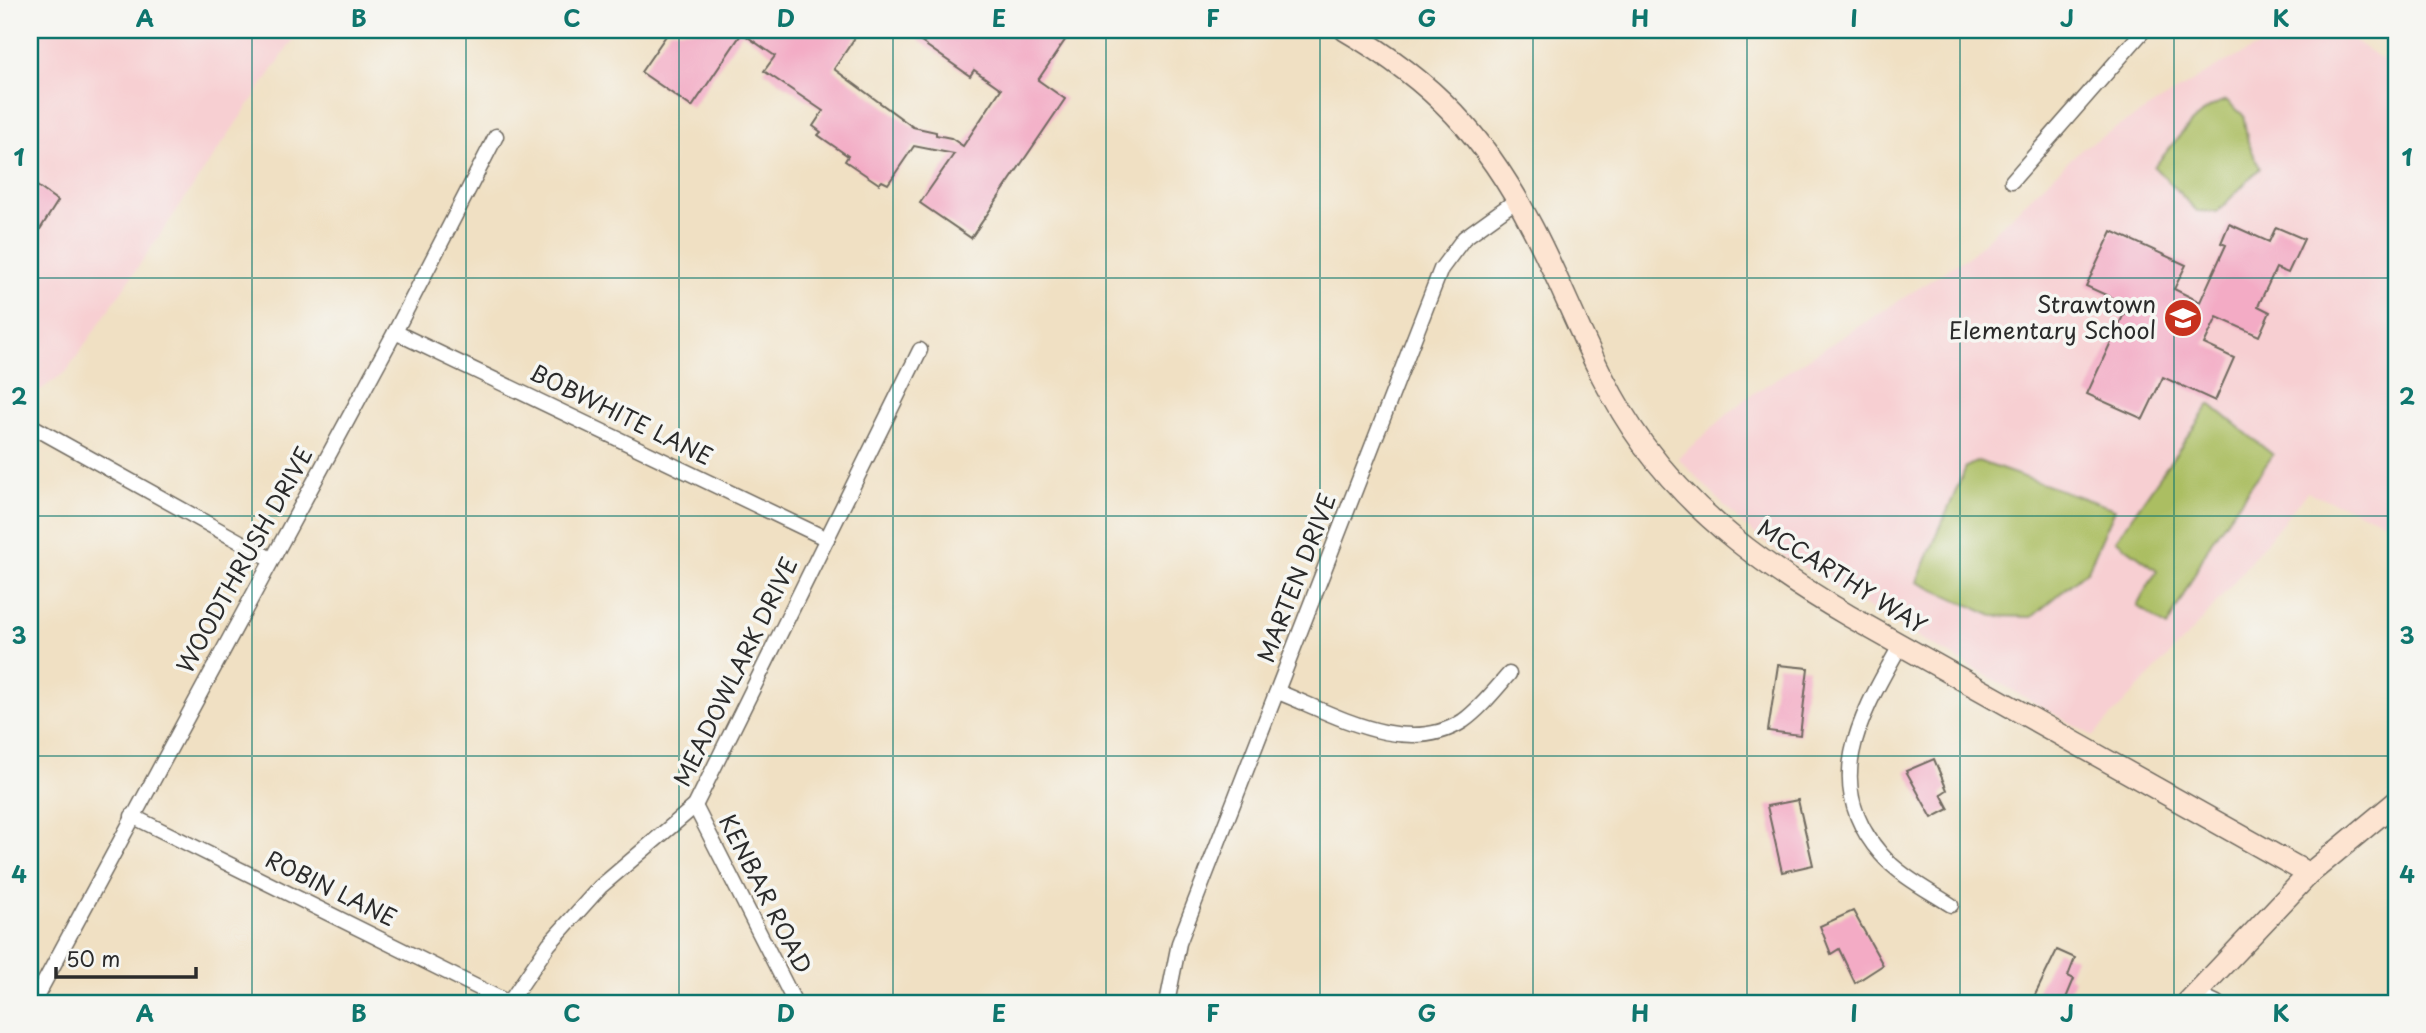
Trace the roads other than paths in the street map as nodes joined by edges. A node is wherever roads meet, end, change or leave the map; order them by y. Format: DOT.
graph roads {
  1 [pos="1345,30"];
  2 [pos="2144,30"];
  3 [pos="496,136"];
  4 [pos="2012,181"];
  5 [pos="1517,200"];
  6 [pos="395,332"];
  7 [pos="920,350"];
  8 [pos="30,425"];
  9 [pos="827,539"];
  10 [pos="271,559"];
  11 [pos="1900,646"];
  12 [pos="1509,674"];
  13 [pos="1278,692"];
  14 [pos="2396,802"];
  15 [pos="695,806"];
  16 [pos="132,816"];
  17 [pos="2309,874"];
  18 [pos="1951,905"];
  19 [pos="2191,998"];
  20 [pos="33,1003"];
  21 [pos="509,1003"];
  22 [pos="795,1003"];
  23 [pos="1167,1003"];
  24 [pos="2217,1003"];
  1 -- 5 [label="street, MCCARTHY WAY"];
  2 -- 4 [label="street"];
  3 -- 6 [label="street, WOODTHRUSH DRIVE"];
  5 -- 11 [label="street, MCCARTHY WAY"];
  5 -- 13 [label="street, MARTEN DRIVE"];
  6 -- 9 [label="street, BOBWHITE LANE"];
  6 -- 10 [label="street, WOODTHRUSH DRIVE"];
  7 -- 9 [label="street, MEADOWLARK DRIVE"];
  8 -- 10 [label="street"];
  9 -- 15 [label="street, MEADOWLARK DRIVE"];
  10 -- 16 [label="street, WOODTHRUSH DRIVE"];
  11 -- 17 [label="street, MCCARTHY WAY"];
  11 -- 18 [label="street"];
  12 -- 13 [label="street"];
  13 -- 23 [label="street, MARTEN DRIVE"];
  14 -- 17 [label="street"];
  15 -- 21 [label="street, MEADOWLARK DRIVE"];
  15 -- 22 [label="street, KENBAR ROAD"];
  16 -- 20 [label="street, WOODTHRUSH DRIVE"];
  16 -- 21 [label="street, ROBIN LANE"];
  17 -- 19 [label="street"];
  19 -- 24 [label="street"];
}
